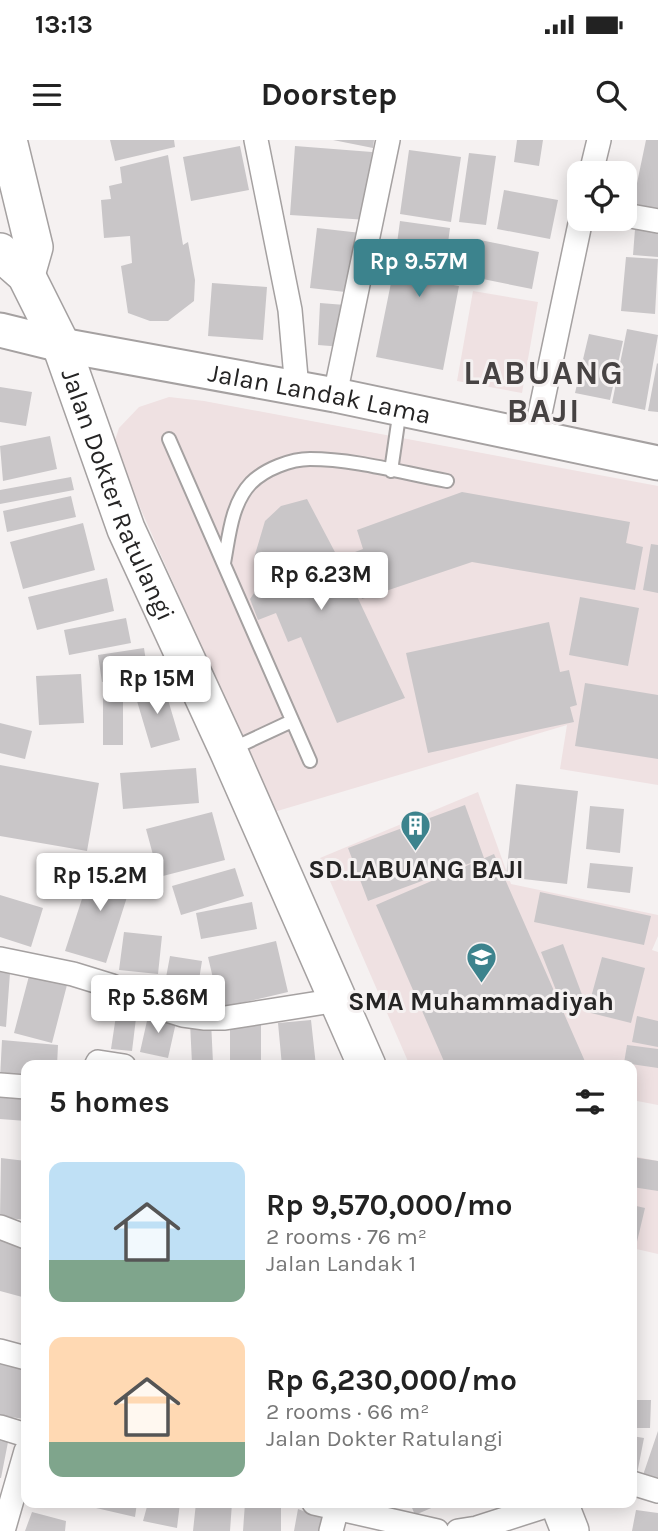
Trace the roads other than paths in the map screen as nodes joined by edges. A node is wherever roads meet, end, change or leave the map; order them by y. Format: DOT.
graph roads {
  1 [pos="8,140"];
  2 [pos="256,140"];
  3 [pos="388,140"];
  4 [pos="599,140"];
  5 [pos="594,161"];
  6 [pos="637,217"];
  7 [pos="658,221"];
  8 [pos="579,231"];
  9 [pos="13,263"];
  10 [pos="0,330"];
  11 [pos="61,345"];
  12 [pos="297,389"];
  13 [pos="335,395"];
  14 [pos="400,409"];
  15 [pos="536,437"];
  16 [pos="169,439"];
  17 [pos="658,463"];
  18 [pos="391,471"];
  19 [pos="447,481"];
  20 [pos="224,563"];
  21 [pos="292,721"];
  22 [pos="228,750"];
  23 [pos="310,761"];
  24 [pos="0,959"];
  25 [pos="338,1000"];
  26 [pos="359,1060"];
  27 [pos="0,1085"];
  28 [pos="21,1087"];
  29 [pos="0,1227"];
  30 [pos="21,1235"];
  31 [pos="0,1351"];
  32 [pos="21,1357"];
  33 [pos="0,1427"];
  34 [pos="21,1433"];
  35 [pos="21,1468"];
  36 [pos="637,1485"];
  37 [pos="658,1491"];
  38 [pos="337,1508"];
  39 [pos="541,1508"];
  40 [pos="559,1508"];
  41 [pos="3,1531"];
  42 [pos="331,1531"];
  43 [pos="437,1531"];
  44 [pos="458,1531"];
  45 [pos="570,1531"];
  1 -- 9 [label="main road"];
  2 -- 12 [label="street"];
  3 -- 13 [label="street"];
  4 -- 5 [label="street"];
  6 -- 7 [label="street"];
  8 -- 15 [label="street"];
  9 -- 11 [label="main road, Jalan Dokter Ratulangi"];
  10 -- 11 [label="main road, Jalan Landak Lama"];
  11 -- 12 [label="main road, Jalan Landak Lama"];
  11 -- 22 [label="main road, Jalan Dokter Ratulangi"];
  12 -- 13 [label="main road, Jalan Landak Lama"];
  13 -- 14 [label="main road, Jalan Landak Lama"];
  14 -- 15 [label="main road, Jalan Landak Lama"];
  14 -- 18 [label="lane"];
  15 -- 17 [label="main road, Jalan Landak Lama"];
  16 -- 20 [label="lane"];
  18 -- 19 [label="lane"];
  18 -- 20 [label="lane"];
  20 -- 21 [label="lane"];
  21 -- 22 [label="lane"];
  21 -- 23 [label="lane"];
  22 -- 25 [label="main road, Jalan Dokter Ratulangi"];
  24 -- 25 [label="street"];
  25 -- 26 [label="main road, Jalan Dokter Ratulangi"];
  27 -- 28 [label="street"];
  29 -- 30 [label="street"];
  31 -- 32 [label="street"];
  33 -- 34 [label="street"];
  35 -- 41 [label="street"];
  36 -- 37 [label="street"];
  38 -- 42 [label="street"];
  38 -- 43 [label="street"];
  39 -- 44 [label="street"];
  40 -- 45 [label="main road"];
}
